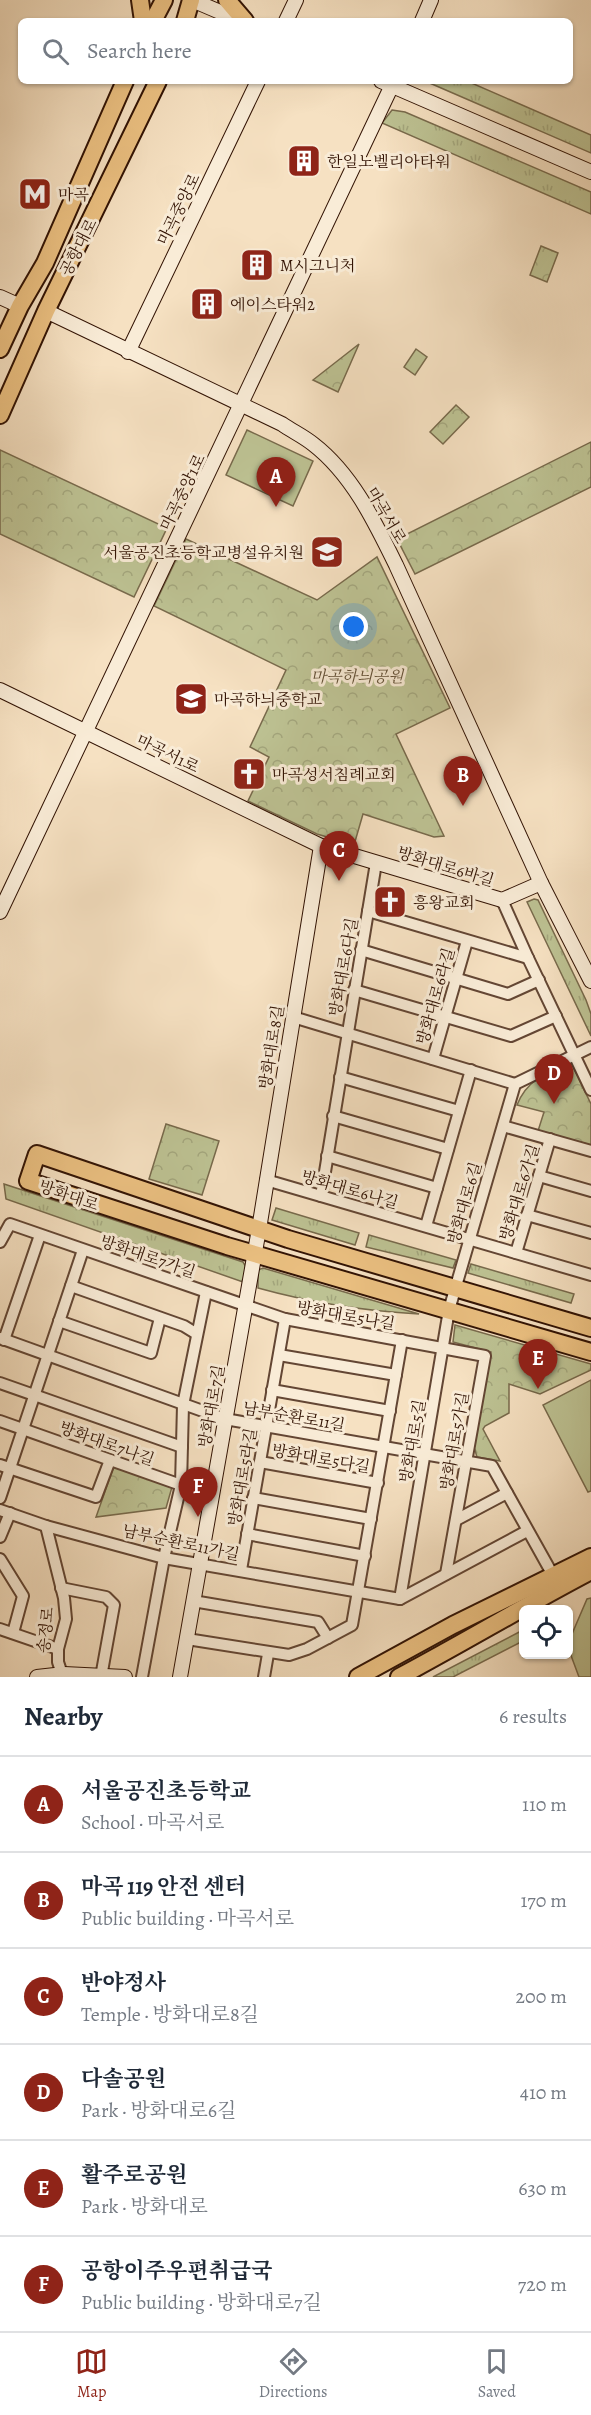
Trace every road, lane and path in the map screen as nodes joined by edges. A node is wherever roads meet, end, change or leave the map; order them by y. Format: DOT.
graph roads {
  1 [pos="140,0"];
  2 [pos="164,0"];
  3 [pos="191,0"];
  4 [pos="228,0"];
  5 [pos="296,0"];
  6 [pos="431,0"];
  7 [pos="143,18"];
  8 [pos="155,18"];
  9 [pos="186,18"];
  10 [pos="236,18"];
  11 [pos="241,18"];
  12 [pos="287,18"];
  13 [pos="423,18"];
  14 [pos="124,84"];
  15 [pos="157,84"];
  16 [pos="257,84"];
  17 [pos="389,84"];
  18 [pos="391,84"];
  19 [pos="591,172"];
  20 [pos="0,297"];
  21 [pos="20,306"];
  22 [pos="46,311"];
  23 [pos="0,349"];
  24 [pos="128,352"];
  25 [pos="241,406"];
  26 [pos="0,415"];
  27 [pos="0,690"];
  28 [pos="86,730"];
  29 [pos="321,846"];
  30 [pos="376,862"];
  31 [pos="541,883"];
  32 [pos="502,900"];
  33 [pos="368,911"];
  34 [pos="0,912"];
  35 [pos="467,941"];
  36 [pos="361,950"];
  37 [pos="528,958"];
  38 [pos="456,979"];
  39 [pos="538,980"];
  40 [pos="591,981"];
  41 [pos="354,990"];
  42 [pos="556,1016"];
  43 [pos="293,1017"];
  44 [pos="445,1017"];
  45 [pos="346,1033"];
  46 [pos="591,1047"];
  47 [pos="575,1055"];
  48 [pos="432,1059"];
  49 [pos="471,1070"];
  50 [pos="340,1077"];
  51 [pos="515,1083"];
  52 [pos="591,1090"];
  53 [pos="459,1111"];
  54 [pos="333,1116"];
  55 [pos="502,1126"];
  56 [pos="550,1139"];
  57 [pos="448,1149"];
  58 [pos="591,1150"];
  59 [pos="327,1156"];
  60 [pos="539,1176"];
  61 [pos="266,1180"];
  62 [pos="437,1188"];
  63 [pos="591,1191"];
  64 [pos="321,1196"];
  65 [pos="527,1215"];
  66 [pos="426,1226"];
  67 [pos="259,1229"];
  68 [pos="591,1233"];
  69 [pos="40,1235"];
  70 [pos="469,1239"];
  71 [pos="0,1242"];
  72 [pos="83,1250"];
  73 [pos="516,1253"];
  74 [pos="254,1254"];
  75 [pos="591,1275"];
  76 [pos="71,1286"];
  77 [pos="454,1288"];
  78 [pos="206,1292"];
  79 [pos="245,1306"];
  80 [pos="449,1310"];
  81 [pos="160,1318"];
  82 [pos="285,1319"];
  83 [pos="59,1322"];
  84 [pos="591,1328"];
  85 [pos="197,1335"];
  86 [pos="2,1339"];
  87 [pos="402,1341"];
  88 [pos="442,1348"];
  89 [pos="591,1352"];
  90 [pos="279,1355"];
  91 [pos="48,1356"];
  92 [pos="396,1375"];
  93 [pos="0,1383"];
  94 [pos="272,1390"];
  95 [pos="34,1395"];
  96 [pos="183,1406"];
  97 [pos="390,1411"];
  98 [pos="225,1419"];
  99 [pos="0,1422"];
  100 [pos="266,1426"];
  101 [pos="23,1429"];
  102 [pos="182,1447"];
  103 [pos="384,1447"];
  104 [pos="425,1454"];
  105 [pos="110,1460"];
  106 [pos="260,1462"];
  107 [pos="466,1462"];
  108 [pos="5,1467"];
  109 [pos="378,1483"];
  110 [pos="181,1485"];
  111 [pos="507,1493"];
  112 [pos="0,1498"];
  113 [pos="253,1498"];
  114 [pos="5,1511"];
  115 [pos="371,1519"];
  116 [pos="456,1520"];
  117 [pos="46,1526"];
  118 [pos="527,1531"];
  119 [pos="247,1534"];
  120 [pos="0,1537"];
  121 [pos="591,1545"];
  122 [pos="365,1556"];
  123 [pos="591,1557"];
  124 [pos="164,1558"];
  125 [pos="0,1559"];
  126 [pos="200,1563"];
  127 [pos="549,1568"];
  128 [pos="241,1570"];
  129 [pos="591,1571"];
  130 [pos="446,1574"];
  131 [pos="591,1583"];
  132 [pos="62,1588"];
  133 [pos="359,1591"];
  134 [pos="400,1599"];
  135 [pos="193,1600"];
  136 [pos="549,1605"];
  137 [pos="519,1620"];
  138 [pos="453,1625"];
  139 [pos="0,1629"];
  140 [pos="13,1633"];
  141 [pos="328,1638"];
  142 [pos="187,1640"];
  143 [pos="463,1643"];
  144 [pos="58,1649"];
  145 [pos="268,1654"];
  146 [pos="64,1676"];
  147 [pos="101,1676"];
  148 [pos="37,1677"];
  149 [pos="125,1677"];
  150 [pos="142,1677"];
  151 [pos="180,1677"];
  152 [pos="264,1677"];
  153 [pos="359,1677"];
  154 [pos="399,1677"];
  1 -- 7 [label="main road"];
  2 -- 8 [label="main road"];
  3 -- 9 [label="main road"];
  3 -- 10 [label="street"];
  4 -- 11 [label="main road"];
  5 -- 12 [label="street"];
  6 -- 13 [label="street"];
  14 -- 21 [label="main road, 공항대로"];
  15 -- 22 [label="main road, 공항대로"];
  16 -- 24 [label="street, 마곡중앙로"];
  17 -- 25 [label="street, 마곡중앙1로"];
  18 -- 19 [label="street"];
  20 -- 21 [label="street"];
  21 -- 23 [label="main road, 공항대로"];
  22 -- 24 [label="street, 마곡서로"];
  22 -- 26 [label="main road, 공항대로"];
  24 -- 25 [label="street, 마곡서로"];
  25 -- 28 [label="street, 마곡중앙1로"];
  25 -- 31 [label="street, 마곡서로"];
  27 -- 28 [label="street, 마곡서1로"];
  28 -- 29 [label="street, 마곡서1로"];
  28 -- 34 [label="street, 마곡중앙1로"];
  29 -- 30 [label="street, 방화대로6바길"];
  29 -- 43 [label="street, 방화대로8길"];
  30 -- 32 [label="street, 방화대로6바길"];
  30 -- 33 [label="street, 방화대로6다길"];
  31 -- 32 [label="street"];
  31 -- 40 [label="street, 마곡서로"];
  32 -- 37 [label="street, 방화대로6바길"];
  33 -- 35 [label="street"];
  33 -- 36 [label="street, 방화대로6다길"];
  35 -- 37 [label="street"];
  35 -- 38 [label="street, 방화대로6라길"];
  36 -- 38 [label="street"];
  36 -- 41 [label="street, 방화대로6다길"];
  37 -- 39 [label="street, 방화대로6바길"];
  38 -- 39 [label="street"];
  38 -- 44 [label="street, 방화대로6라길"];
  39 -- 42 [label="street, 방화대로6바길"];
  41 -- 44 [label="street"];
  41 -- 45 [label="street, 방화대로6다길"];
  42 -- 44 [label="street"];
  42 -- 47 [label="street, 방화대로6바길"];
  43 -- 45 [label="street, 방화대로6라길"];
  43 -- 61 [label="street, 방화대로8길"];
  44 -- 48 [label="street, 방화대로6라길"];
  45 -- 48 [label="street, 방화대로6라길"];
  45 -- 50 [label="street, 방화대로6다길"];
  46 -- 47 [label="street"];
  47 -- 51 [label="street"];
  47 -- 52 [label="street, 방화대로6바길"];
  48 -- 49 [label="street, 방화대로6라길"];
  49 -- 51 [label="street, 방화대로6라길"];
  49 -- 53 [label="street"];
  50 -- 53 [label="street"];
  50 -- 54 [label="street, 방화대로6다길"];
  51 -- 55 [label="street, 방화대로6길"];
  53 -- 57 [label="street"];
  54 -- 57 [label="street"];
  54 -- 59 [label="street, 방화대로6다길"];
  55 -- 56 [label="street"];
  55 -- 70 [label="street, 방화대로6길"];
  56 -- 58 [label="street"];
  56 -- 60 [label="street, 방화대로6가길"];
  57 -- 62 [label="street"];
  59 -- 62 [label="street"];
  59 -- 64 [label="street, 방화대로6다길"];
  60 -- 63 [label="street"];
  60 -- 65 [label="street, 방화대로6가길"];
  61 -- 64 [label="street, 방화대로6나길"];
  61 -- 67 [label="street, 방화대로8길"];
  62 -- 66 [label="street"];
  64 -- 66 [label="street, 방화대로6나길"];
  65 -- 68 [label="street"];
  65 -- 73 [label="street, 방화대로6가길"];
  66 -- 70 [label="street, 방화대로6나길"];
  67 -- 74 [label="street, 방화대로8길"];
  67 -- 74 [label="main road, 방화대로"];
  67 -- 77 [label="main road, 방화대로"];
  69 -- 71 [label="street, 방화대로7가길"];
  69 -- 72 [label="street, 방화대로7가길"];
  69 -- 86 [label="street"];
  70 -- 73 [label="street, 방화대로6가길"];
  70 -- 77 [label="street, 방화대로6길"];
  72 -- 76 [label="street"];
  72 -- 78 [label="street, 방화대로7가길"];
  73 -- 75 [label="street, 방화대로6가길"];
  74 -- 79 [label="street, 방화대로7길"];
  74 -- 80 [label="main road, 방화대로"];
  76 -- 81 [label="street"];
  76 -- 83 [label="street"];
  77 -- 80 [label="street, 방화대로5길"];
  77 -- 84 [label="main road, 방화대로"];
  78 -- 79 [label="street, 방화대로7가길"];
  78 -- 85 [label="street"];
  79 -- 82 [label="street, 방화대로5나길"];
  79 -- 98 [label="street, 방화대로7길"];
  80 -- 88 [label="street, 방화대로5길"];
  80 -- 89 [label="main road, 방화대로"];
  81 -- 83 [label="street"];
  81 -- 85 [label="street"];
  82 -- 87 [label="street, 방화대로5나길"];
  82 -- 90 [label="street, 방화대로5라길"];
  83 -- 91 [label="street"];
  85 -- 96 [label="street"];
  86 -- 91 [label="street, 남부순환로11길"];
  87 -- 88 [label="street, 방화대로5나길"];
  87 -- 92 [label="street, 방화대로5다길"];
  88 -- 104 [label="street, 방화대로5길"];
  88 -- 107 [label="street, 방화대로5가길"];
  90 -- 92 [label="street"];
  90 -- 94 [label="street, 방화대로5라길"];
  91 -- 95 [label="street"];
  91 -- 96 [label="street, 남부순환로11길"];
  92 -- 97 [label="street, 방화대로5다길"];
  93 -- 95 [label="street, 방화대로7나길"];
  94 -- 97 [label="street"];
  94 -- 100 [label="street, 방화대로5라길"];
  95 -- 101 [label="street"];
  95 -- 102 [label="street, 방화대로7나길"];
  96 -- 98 [label="street, 남부순환로11길"];
  96 -- 102 [label="street"];
  97 -- 103 [label="street, 방화대로5다길"];
  98 -- 100 [label="street, 남부순환로11길"];
  98 -- 126 [label="street, 방화대로7길"];
  99 -- 101 [label="street, 방화대로7나길"];
  100 -- 103 [label="street, 남부순환로11길"];
  100 -- 106 [label="street, 방화대로5라길"];
  101 -- 105 [label="street, 방화대로7나길"];
  101 -- 108 [label="street"];
  102 -- 110 [label="street"];
  103 -- 104 [label="street, 남부순환로11길"];
  103 -- 109 [label="street, 방화대로5다길"];
  104 -- 107 [label="street, 남부순환로11길"];
  104 -- 134 [label="street, 방화대로5길"];
  105 -- 108 [label="street"];
  105 -- 110 [label="street, 방화대로7나길"];
  106 -- 109 [label="street, 방화대로5다길"];
  106 -- 113 [label="street, 방화대로5라길"];
  107 -- 111 [label="street, 남부순환로11길"];
  107 -- 116 [label="street, 방화대로5가길"];
  108 -- 112 [label="street"];
  109 -- 115 [label="street, 방화대로5다길"];
  110 -- 124 [label="street"];
  111 -- 116 [label="street"];
  111 -- 118 [label="street, 남부순환로11길"];
  113 -- 115 [label="street"];
  113 -- 119 [label="street, 방화대로5라길"];
  114 -- 117 [label="street, 남부순환로11가길"];
  114 -- 120 [label="street"];
  115 -- 122 [label="street, 방화대로5다길"];
  116 -- 130 [label="street, 방화대로5가길"];
  117 -- 124 [label="street, 남부순환로11가길"];
  117 -- 132 [label="street, 송정로"];
  118 -- 127 [label="street, 남부순환로11길"];
  118 -- 130 [label="street"];
  119 -- 122 [label="street"];
  119 -- 128 [label="street, 방화대로5라길"];
  121 -- 127 [label="main road"];
  122 -- 133 [label="street, 방화대로5다길"];
  123 -- 138 [label="main road"];
  124 -- 126 [label="street, 남부순환로11가길"];
  124 -- 150 [label="street"];
  125 -- 140 [label="street"];
  126 -- 128 [label="street, 남부순환로11가길"];
  126 -- 135 [label="street, 방화대로7길"];
  127 -- 138 [label="main road"];
  128 -- 133 [label="street, 남부순환로11가길"];
  129 -- 143 [label="main road"];
  130 -- 134 [label="street"];
  131 -- 136 [label="main road"];
  132 -- 144 [label="street, 송정로"];
  132 -- 147 [label="street, 송정로"];
  133 -- 134 [label="street, 남부순환로11가길"];
  133 -- 141 [label="street"];
  135 -- 141 [label="street"];
  135 -- 142 [label="street, 방화대로7길"];
  137 -- 143 [label="main road"];
  138 -- 153 [label="main road"];
  139 -- 140 [label="street"];
  140 -- 144 [label="street"];
  141 -- 145 [label="street"];
  142 -- 145 [label="street"];
  142 -- 151 [label="street, 방화대로7길"];
  143 -- 154 [label="main road"];
  144 -- 146 [label="street, 송정로"];
  145 -- 152 [label="street"];
  146 -- 147 [label="street, 송정로"];
  146 -- 148 [label="street, 송정로"];
  147 -- 149 [label="street, 송정로"];
}
